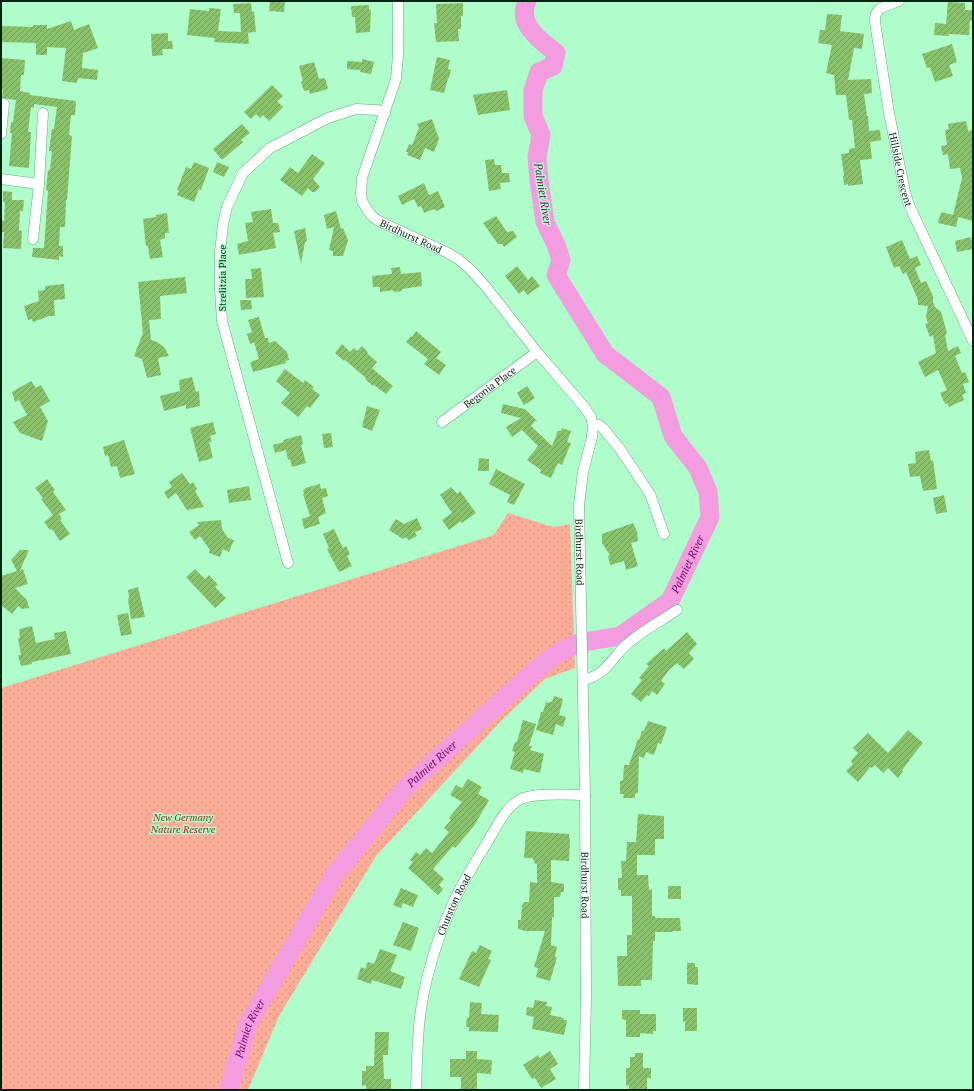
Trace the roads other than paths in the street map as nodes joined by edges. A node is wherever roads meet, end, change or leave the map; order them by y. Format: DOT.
graph roads {
  1 [pos="398,1"];
  2 [pos="899,1"];
  3 [pos="4,104"];
  4 [pos="43,113"];
  5 [pos="385,113"];
  6 [pos="1,134"];
  7 [pos="1,179"];
  8 [pos="39,184"];
  9 [pos="33,239"];
  10 [pos="973,341"];
  11 [pos="537,352"];
  12 [pos="442,422"];
  13 [pos="593,426"];
  14 [pos="664,534"];
  15 [pos="288,563"];
  16 [pos="678,610"];
  17 [pos="583,680"];
  18 [pos="585,795"];
  19 [pos="416,1090"];
  20 [pos="584,1090"];
  1 -- 5 [label="street, Birdhurst Road"];
  2 -- 10 [label="street, Hillside Crescent"];
  3 -- 6 [label="street"];
  4 -- 8 [label="street"];
  5 -- 11 [label="street, Birdhurst Road"];
  5 -- 15 [label="street, Strelitzia Place"];
  7 -- 8 [label="street"];
  8 -- 9 [label="street"];
  11 -- 12 [label="street, Begonia Place"];
  11 -- 13 [label="street, Birdhurst Road"];
  13 -- 14 [label="street"];
  13 -- 17 [label="street, Birdhurst Road"];
  16 -- 17 [label="street"];
  17 -- 18 [label="street, Birdhurst Road"];
  18 -- 19 [label="street, Churston Road"];
  18 -- 20 [label="street, Birdhurst Road"];
}
